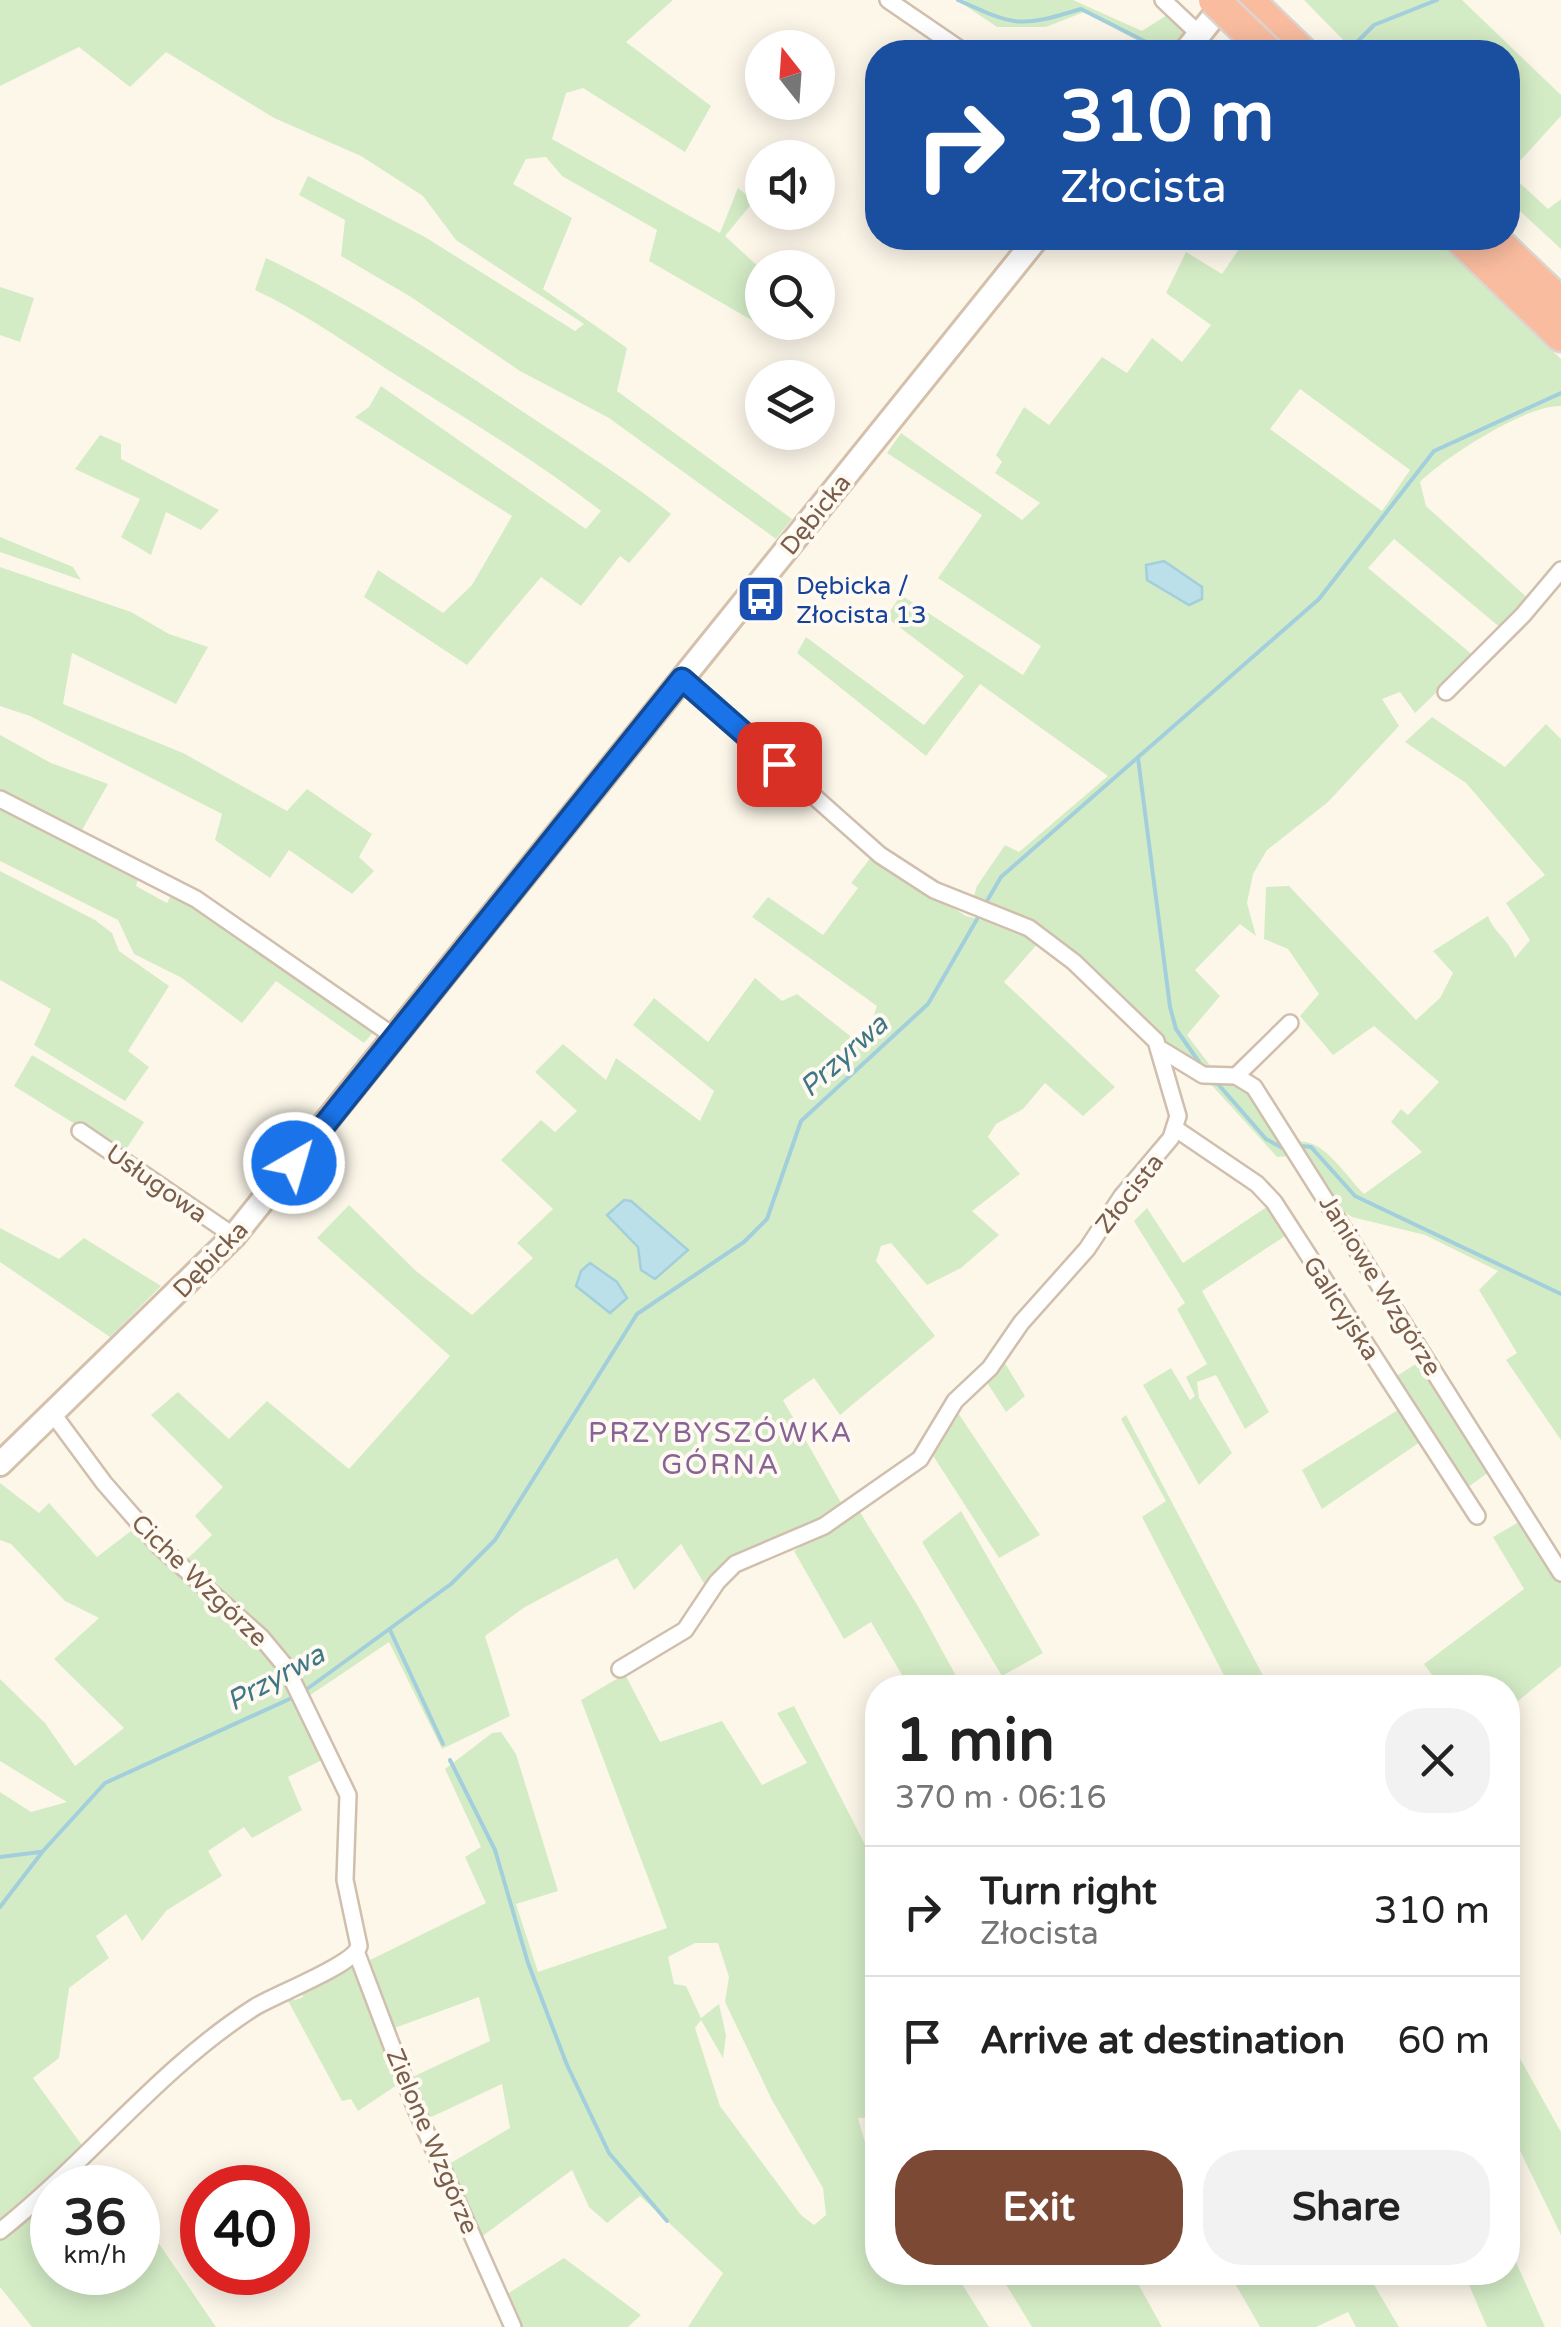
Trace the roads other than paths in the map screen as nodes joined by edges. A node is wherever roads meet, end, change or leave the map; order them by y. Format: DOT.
graph roads {
  1 [pos="888,0"];
  2 [pos="1164,0"];
  3 [pos="1214,0"];
  4 [pos="1227,0"];
  5 [pos="1248,0"];
  6 [pos="946,40"];
  7 [pos="1190,40"];
  8 [pos="1194,40"];
  9 [pos="1256,40"];
  10 [pos="1290,40"];
  11 [pos="1027,250"];
  12 [pos="1471,250"];
  13 [pos="1506,250"];
  14 [pos="1561,303"];
  15 [pos="1561,336"];
  16 [pos="1561,570"];
  17 [pos="682,679"];
  18 [pos="1446,692"];
  19 [pos="0,799"];
  20 [pos="1290,1023"];
  21 [pos="395,1037"];
  22 [pos="1162,1050"];
  23 [pos="1236,1076"];
  24 [pos="1176,1128"];
  25 [pos="80,1131"];
  26 [pos="234,1236"];
  27 [pos="53,1414"];
  28 [pos="0,1464"];
  29 [pos="1477,1516"];
  30 [pos="1561,1572"];
  31 [pos="620,1669"];
  32 [pos="357,1954"];
  33 [pos="0,2231"];
  34 [pos="513,2327"];
  1 -- 6 [label="street"];
  2 -- 7 [label="street"];
  3 -- 9 [label="highway, bridge"];
  4 -- 8 [label="street"];
  5 -- 10 [label="highway"];
  11 -- 17 [label="street, Dębicka"];
  12 -- 15 [label="highway"];
  13 -- 14 [label="highway"];
  16 -- 18 [label="street"];
  17 -- 21 [label="street, Dębicka"];
  17 -- 22 [label="street, Złocista"];
  19 -- 21 [label="street"];
  20 -- 23 [label="street"];
  21 -- 26 [label="street, Dębicka"];
  22 -- 23 [label="street"];
  22 -- 24 [label="street, Złocista"];
  23 -- 30 [label="street, Janiowe Wzgórze"];
  24 -- 29 [label="street, Galicyjska"];
  24 -- 31 [label="street, Złocista"];
  25 -- 26 [label="street, Usługowa"];
  26 -- 27 [label="street, Dębicka"];
  27 -- 28 [label="street, Dębicka"];
  27 -- 32 [label="street, Ciche Wzgórze"];
  32 -- 33 [label="street"];
  32 -- 34 [label="street, Zielone Wzgórze"];
}
